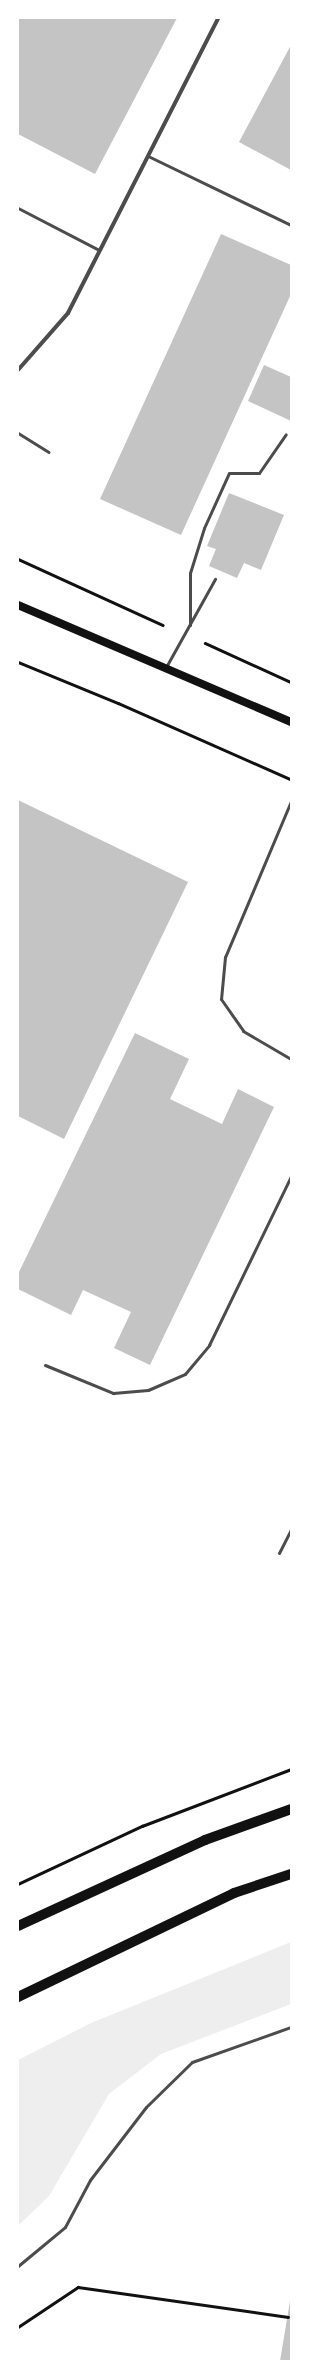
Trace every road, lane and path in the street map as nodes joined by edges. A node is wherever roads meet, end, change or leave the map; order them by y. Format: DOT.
graph roads {
  1 [pos="218,18"];
  2 [pos="148,156"];
  3 [pos="18,208"];
  4 [pos="291,225"];
  5 [pos="99,250"];
  6 [pos="18,370"];
  7 [pos="18,433"];
  8 [pos="286,434"];
  9 [pos="49,452"];
  10 [pos="18,560"];
  11 [pos="214,579"];
  12 [pos="18,605"];
  13 [pos="190,625"];
  14 [pos="185,635"];
  15 [pos="18,662"];
  16 [pos="165,669"];
  17 [pos="291,682"];
  18 [pos="291,722"];
  19 [pos="291,780"];
  20 [pos="291,801"];
  21 [pos="291,1060"];
  22 [pos="291,1176"];
  23 [pos="45,1365"];
  24 [pos="291,1528"];
  25 [pos="279,1553"];
  26 [pos="291,1769"];
  27 [pos="291,1809"];
  28 [pos="291,1874"];
  29 [pos="18,1884"];
  30 [pos="18,1926"];
  31 [pos="18,1997"];
  32 [pos="291,2027"];
  33 [pos="18,2266"];
  34 [pos="288,2317"];
  35 [pos="18,2327"];
  1 -- 2 [label="street"];
  2 -- 4 [label="lane"];
  2 -- 5 [label="street"];
  3 -- 5 [label="lane"];
  5 -- 6 [label="street"];
  7 -- 9 [label="lane"];
  8 -- 13 [label="lane"];
  10 -- 14 [label="path"];
  11 -- 13 [label="lane"];
  12 -- 16 [label="main road"];
  13 -- 14 [label="lane"];
  14 -- 16 [label="lane"];
  14 -- 17 [label="path"];
  15 -- 19 [label="path"];
  16 -- 18 [label="main road"];
  20 -- 21 [label="lane"];
  22 -- 23 [label="lane"];
  24 -- 25 [label="lane"];
  26 -- 29 [label="path"];
  27 -- 30 [label="main road"];
  28 -- 31 [label="main road"];
  32 -- 33 [label="lane"];
  34 -- 35 [label="path"];
}
